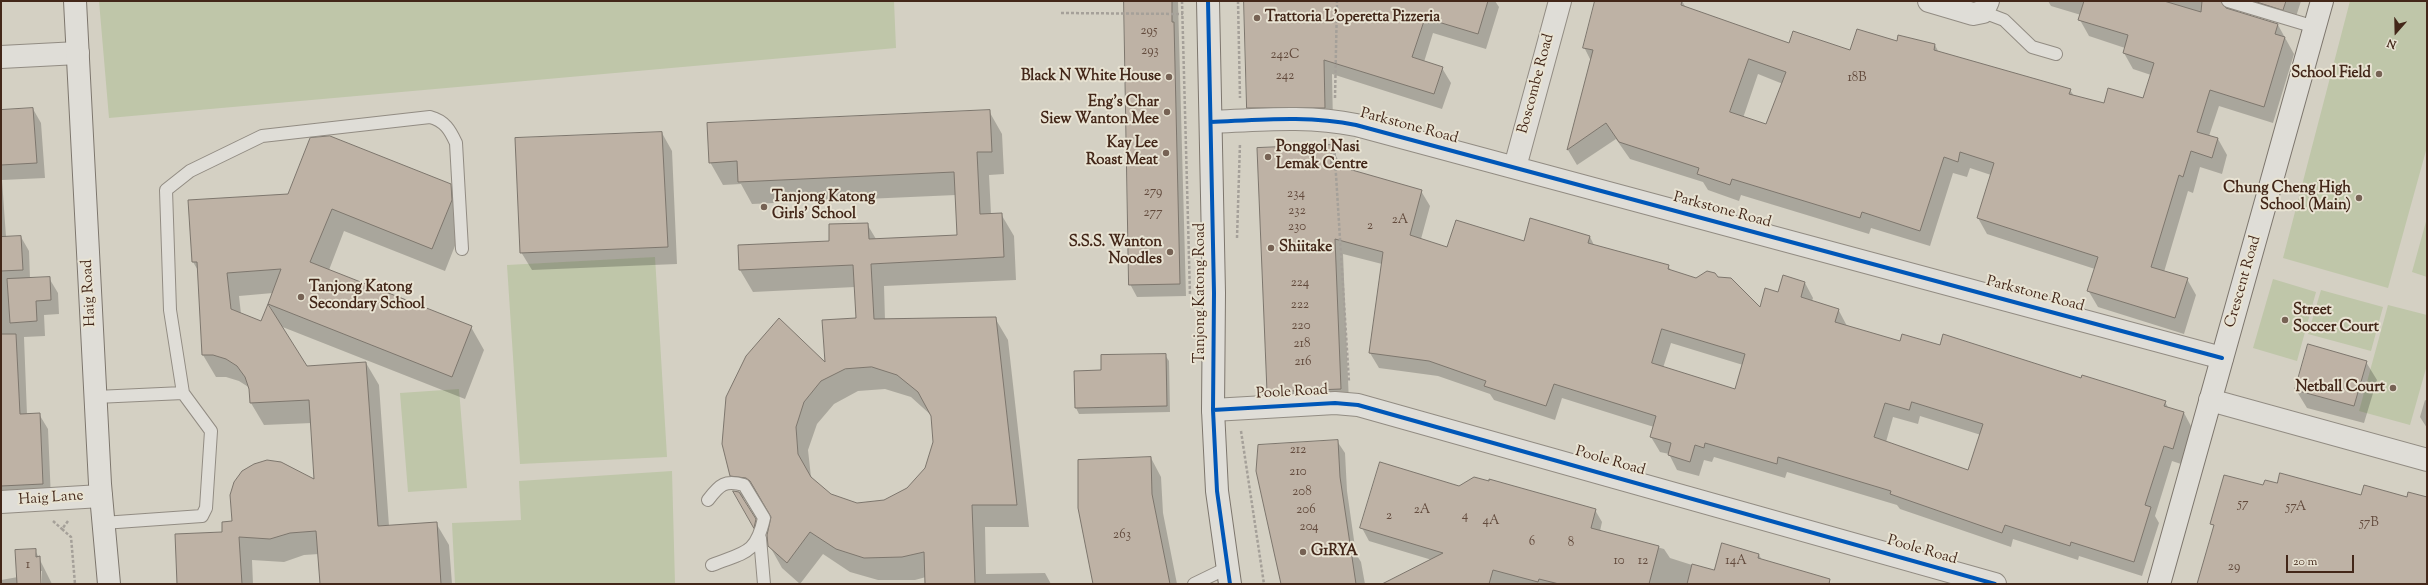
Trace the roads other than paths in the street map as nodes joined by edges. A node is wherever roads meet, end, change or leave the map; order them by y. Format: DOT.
graph roads {
  1 [pos="75,1"];
  2 [pos="1560,1"];
  3 [pos="1929,1"];
  4 [pos="2228,1"];
  5 [pos="2322,1"];
  6 [pos="1986,7"];
  7 [pos="1208,8"];
  8 [pos="2315,27"];
  9 [pos="78,53"];
  10 [pos="2056,54"];
  11 [pos="1,57"];
  12 [pos="1211,122"];
  13 [pos="1515,168"];
  14 [pos="462,249"];
  15 [pos="2222,358"];
  16 [pos="183,393"];
  17 [pos="96,397"];
  18 [pos="2210,400"];
  19 [pos="1213,410"];
  20 [pos="2427,460"];
  21 [pos="93,496"];
  22 [pos="708,500"];
  23 [pos="1,502"];
  24 [pos="104,523"];
  25 [pos="760,538"];
  26 [pos="712,565"];
  27 [pos="1228,576"];
  28 [pos="109,584"];
  29 [pos="764,584"];
  30 [pos="1194,584"];
  31 [pos="1995,584"];
  32 [pos="2159,584"];
  1 -- 9 [label="street, Haig Road"];
  2 -- 13 [label="street, Boscombe Road"];
  3 -- 6 [label="street"];
  4 -- 8 [label="lane"];
  5 -- 8 [label="street, Crescent Road"];
  6 -- 10 [label="lane"];
  7 -- 12 [label="street, Tanjong Katong Road"];
  8 -- 15 [label="street, Crescent Road"];
  9 -- 11 [label="street"];
  9 -- 17 [label="street, Haig Road"];
  12 -- 13 [label="street, Parkstone Road"];
  12 -- 19 [label="street, Tanjong Katong Road"];
  13 -- 15 [label="street, Parkstone Road"];
  14 -- 16 [label="lane"];
  15 -- 18 [label="street, Crescent Road"];
  16 -- 17 [label="lane"];
  16 -- 24 [label="lane"];
  17 -- 21 [label="street, Haig Road"];
  18 -- 20 [label="street"];
  18 -- 32 [label="street, Crescent Road"];
  19 -- 27 [label="street, Tanjong Katong Road"];
  19 -- 31 [label="street, Poole Road"];
  21 -- 23 [label="street, Haig Lane"];
  21 -- 24 [label="street, Haig Road"];
  22 -- 25 [label="lane"];
  24 -- 28 [label="street, Haig Road"];
  25 -- 26 [label="lane"];
  25 -- 29 [label="lane"];
  27 -- 30 [label="lane"];
}
